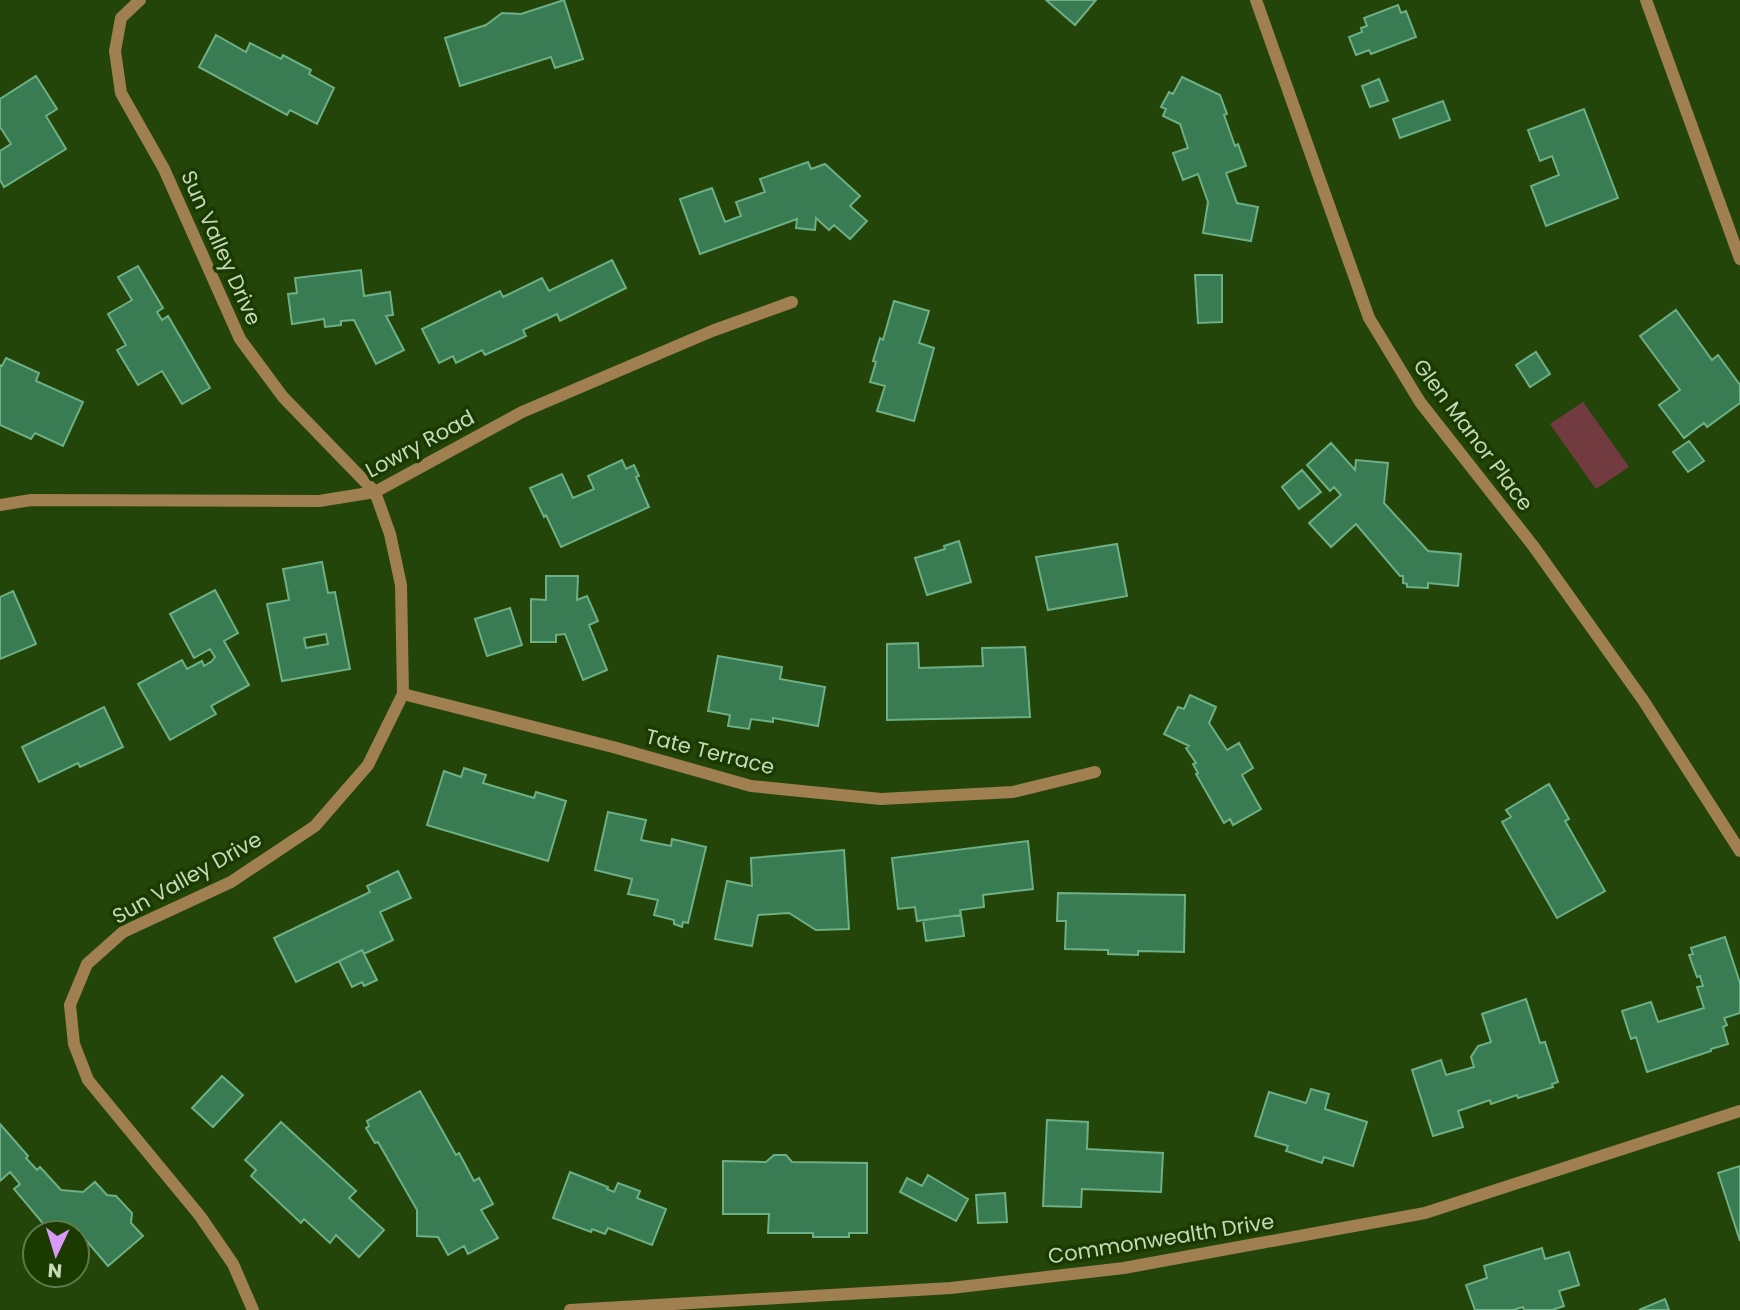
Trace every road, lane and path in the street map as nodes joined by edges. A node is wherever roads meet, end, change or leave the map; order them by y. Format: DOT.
graph roads {
  1 [pos="140,0"];
  2 [pos="1256,0"];
  3 [pos="1646,0"];
  4 [pos="1740,259"];
  5 [pos="792,302"];
  6 [pos="374,492"];
  7 [pos="0,505"];
  8 [pos="403,694"];
  9 [pos="1095,772"];
  10 [pos="1740,851"];
  11 [pos="1740,1111"];
  12 [pos="253,1310"];
  13 [pos="570,1310"];
  1 -- 6 [label="street, Sun Valley Drive"];
  2 -- 10 [label="street, Glen Manor Place"];
  3 -- 4 [label="street"];
  5 -- 6 [label="street, Lowry Road"];
  6 -- 7 [label="street, Lowry Road"];
  6 -- 8 [label="street, Sun Valley Drive"];
  8 -- 9 [label="street, Tate Terrace"];
  8 -- 12 [label="street, Sun Valley Drive"];
  11 -- 13 [label="street, Commonwealth Drive"];
}
